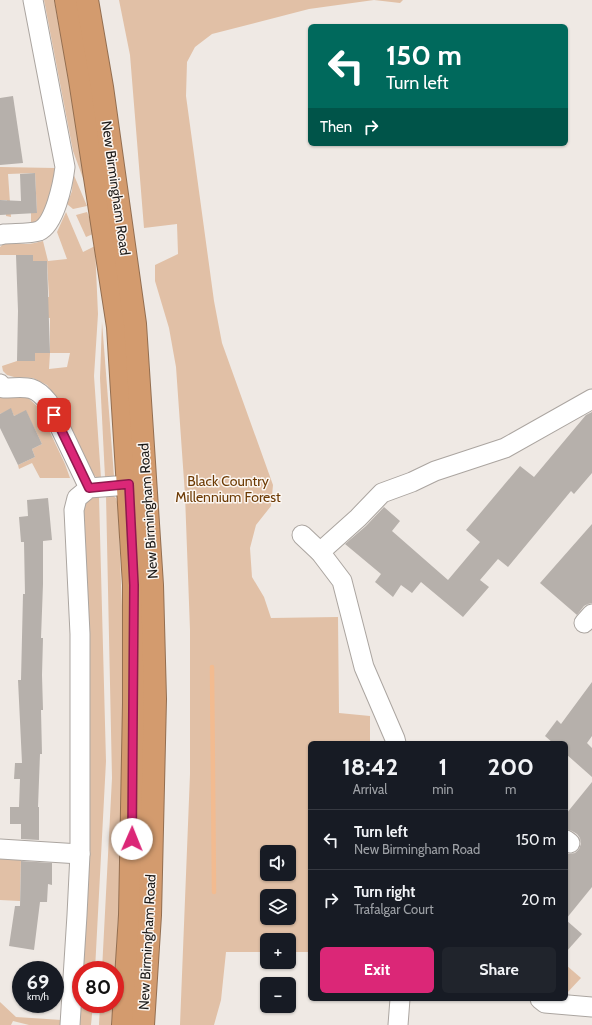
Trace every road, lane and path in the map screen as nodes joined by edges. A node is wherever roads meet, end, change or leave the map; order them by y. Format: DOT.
graph roads {
  1 [pos="33,0"];
  2 [pos="66,0"];
  3 [pos="87,0"];
  4 [pos="0,235"];
  5 [pos="0,384"];
  6 [pos="592,399"];
  7 [pos="129,484"];
  8 [pos="89,488"];
  9 [pos="302,535"];
  10 [pos="320,552"];
  11 [pos="396,741"];
  12 [pos="0,850"];
  13 [pos="80,854"];
  14 [pos="400,1001"];
  15 [pos="543,1001"];
  16 [pos="592,1007"];
  17 [pos="70,1025"];
  18 [pos="122,1025"];
  19 [pos="143,1025"];
  20 [pos="398,1025"];
  1 -- 4 [label="street"];
  2 -- 7 [label="highway, New Birmingham Road"];
  3 -- 19 [label="highway, New Birmingham Road"];
  5 -- 8 [label="street"];
  6 -- 10 [label="street"];
  7 -- 8 [label="street, New Birmingham Road"];
  7 -- 18 [label="highway, New Birmingham Road"];
  8 -- 13 [label="street"];
  9 -- 10 [label="street"];
  10 -- 11 [label="street"];
  12 -- 13 [label="street"];
  13 -- 17 [label="street"];
  14 -- 20 [label="street"];
  15 -- 16 [label="street"];
}
